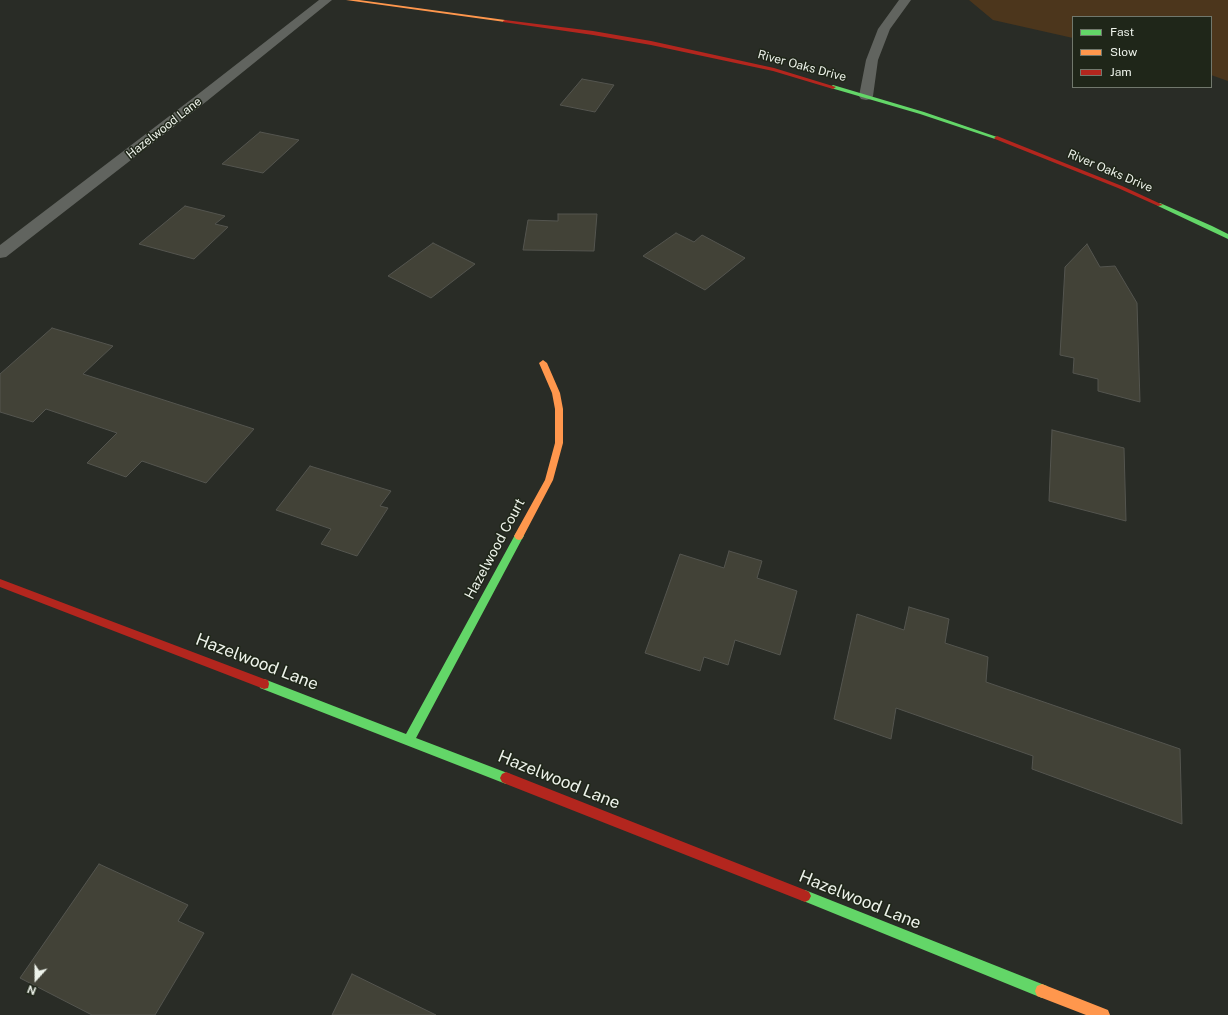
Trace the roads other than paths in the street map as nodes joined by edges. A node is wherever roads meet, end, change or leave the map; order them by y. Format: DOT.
graph roads {
  1 [pos="326,0"];
  2 [pos="348,0"];
  3 [pos="905,0"];
  4 [pos="866,96"];
  5 [pos="1228,237"];
  6 [pos="0,253"];
  7 [pos="543,363"];
  8 [pos="0,583"];
  9 [pos="409,739"];
  10 [pos="1103,1015"];
  1 -- 6 [label="street, Hazelwood Lane"];
  2 -- 4 [label="street, River Oaks Drive"];
  3 -- 4 [label="street"];
  4 -- 5 [label="street, River Oaks Drive"];
  7 -- 9 [label="street, Hazelwood Court"];
  8 -- 9 [label="street, Hazelwood Lane"];
  9 -- 10 [label="street, Hazelwood Lane"];
}
